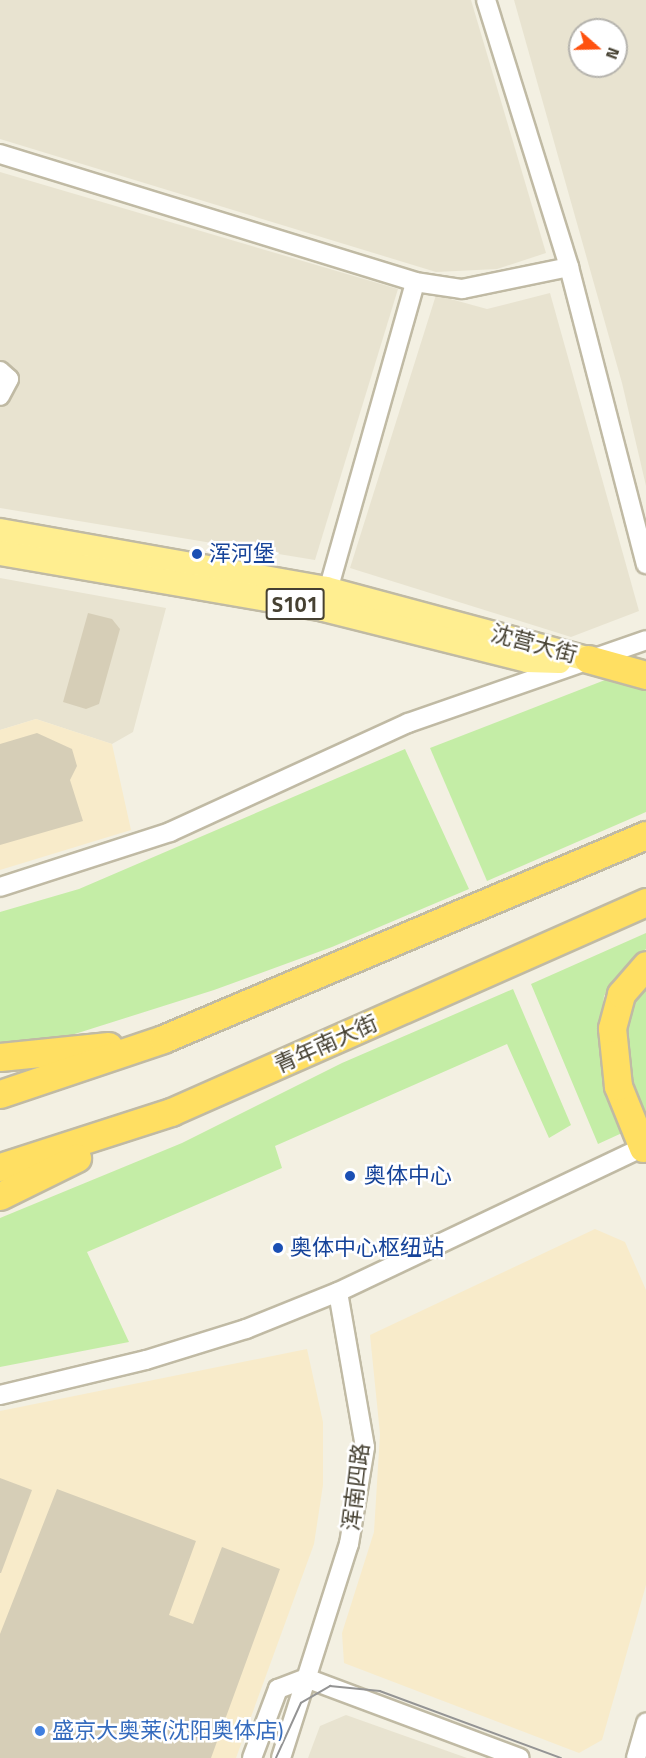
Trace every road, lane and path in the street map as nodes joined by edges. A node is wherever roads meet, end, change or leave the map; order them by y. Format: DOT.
graph roads {
  1 [pos="486,0"];
  2 [pos="0,154"];
  3 [pos="569,267"];
  4 [pos="415,282"];
  5 [pos="0,371"];
  6 [pos="0,396"];
  7 [pos="0,531"];
  8 [pos="0,553"];
  9 [pos="646,564"];
  10 [pos="325,599"];
  11 [pos="646,627"];
  12 [pos="646,640"];
  13 [pos="588,659"];
  14 [pos="646,675"];
  15 [pos="646,836"];
  16 [pos="0,887"];
  17 [pos="646,902"];
  18 [pos="646,965"];
  19 [pos="163,1038"];
  20 [pos="0,1057"];
  21 [pos="0,1094"];
  22 [pos="171,1112"];
  23 [pos="645,1150"];
  24 [pos="0,1167"];
  25 [pos="0,1196"];
  26 [pos="338,1292"];
  27 [pos="0,1395"];
  28 [pos="306,1678"];
  29 [pos="646,1722"];
  30 [pos="252,1758"];
  31 [pos="281,1758"];
  32 [pos="520,1758"];
  33 [pos="636,1758"];
  1 -- 3 [label="street"];
  2 -- 4 [label="street"];
  3 -- 4 [label="street"];
  3 -- 9 [label="street"];
  4 -- 10 [label="street"];
  5 -- 6 [label="street"];
  7 -- 10 [label="main road, 沈营大街 / S101"];
  8 -- 10 [label="main road, 沈营大街 / S101"];
  10 -- 13 [label="main road, 沈营大街 / S101"];
  11 -- 13 [label="street"];
  12 -- 13 [label="street"];
  13 -- 14 [label="highway"];
  13 -- 16 [label="street"];
  15 -- 19 [label="highway"];
  17 -- 22 [label="highway, 青年南大街"];
  18 -- 23 [label="highway"];
  19 -- 20 [label="highway"];
  19 -- 21 [label="highway"];
  22 -- 24 [label="highway, 青年南大街"];
  22 -- 25 [label="highway"];
  23 -- 26 [label="street"];
  26 -- 27 [label="street"];
  26 -- 28 [label="street, 浑南四路"];
  28 -- 30 [label="street"];
  28 -- 31 [label="street, 浑南四路"];
  28 -- 32 [label="street"];
  29 -- 33 [label="street"];
}
